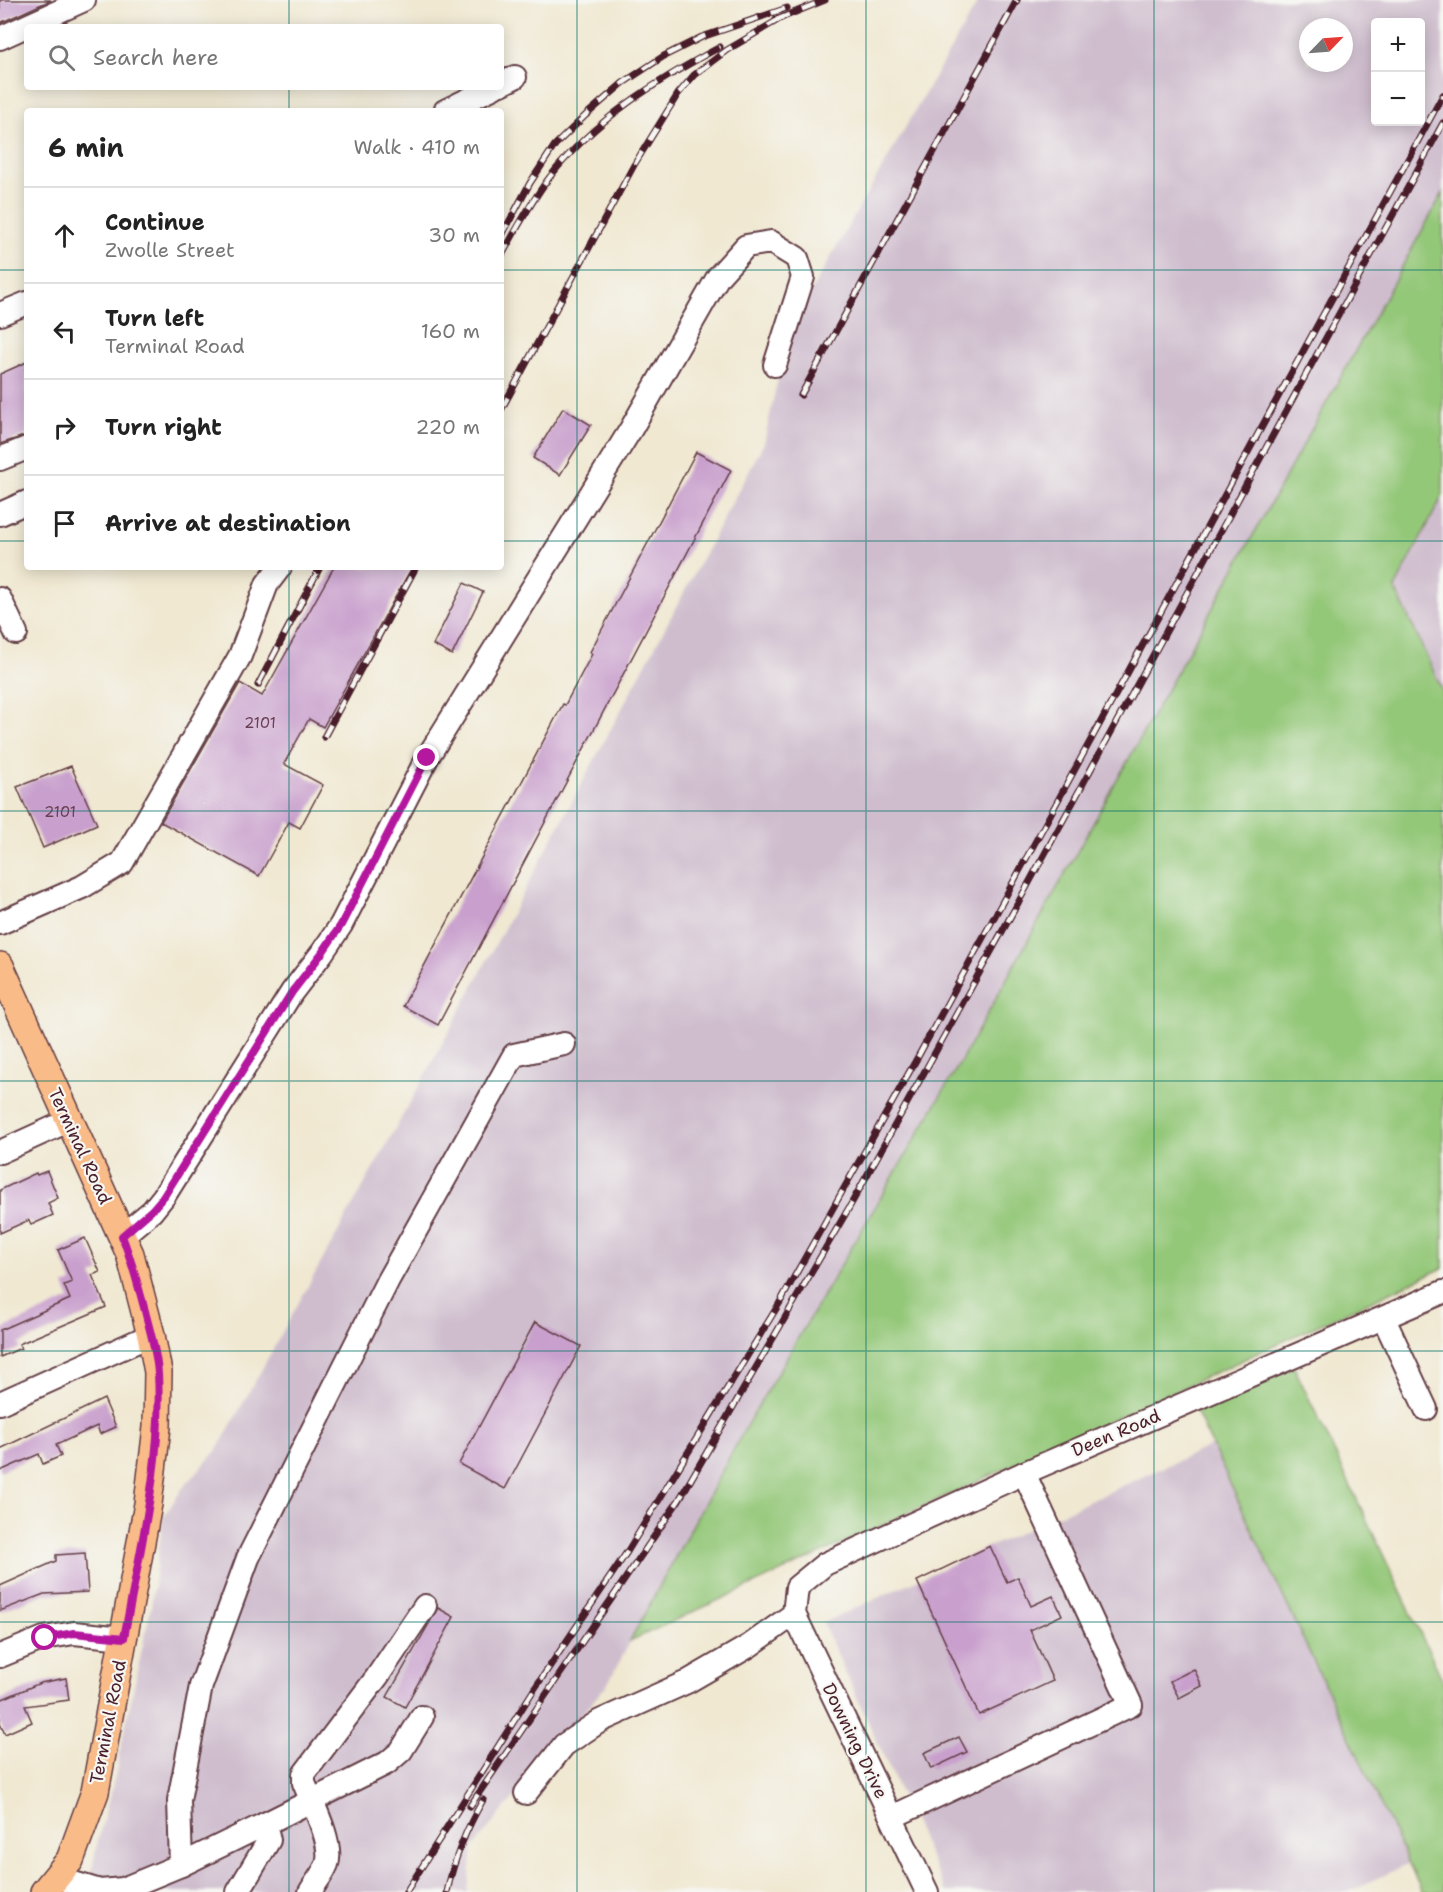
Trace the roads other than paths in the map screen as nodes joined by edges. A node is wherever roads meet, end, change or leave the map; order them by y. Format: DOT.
graph roads {
  1 [pos="84,0"];
  2 [pos="31,24"];
  3 [pos="24,27"];
  4 [pos="0,38"];
  5 [pos="488,90"];
  6 [pos="452,108"];
  7 [pos="24,304"];
  8 [pos="0,314"];
  9 [pos="775,365"];
  10 [pos="24,449"];
  11 [pos="0,459"];
  12 [pos="24,503"];
  13 [pos="0,514"];
  14 [pos="271,572"];
  15 [pos="0,598"];
  16 [pos="16,633"];
  17 [pos="0,922"];
  18 [pos="0,966"];
  19 [pos="564,1044"];
  20 [pos="68,1121"];
  21 [pos="0,1152"];
  22 [pos="122,1236"];
  23 [pos="1443,1292"];
  24 [pos="1384,1319"];
  25 [pos="151,1335"];
  26 [pos="0,1403"];
  27 [pos="1426,1409"];
  28 [pos="1024,1473"];
  29 [pos="425,1606"];
  30 [pos="794,1614"];
  31 [pos="124,1638"];
  32 [pos="0,1656"];
  33 [pos="422,1718"];
  34 [pos="526,1793"];
  35 [pos="312,1801"];
  36 [pos="892,1817"];
  37 [pos="265,1824"];
  38 [pos="181,1865"];
  39 [pos="57,1877"];
  40 [pos="112,1892"];
  41 [pos="238,1892"];
  42 [pos="310,1892"];
  43 [pos="927,1892"];
  1 -- 2 [label="street"];
  3 -- 4 [label="street"];
  5 -- 6 [label="street"];
  7 -- 8 [label="street"];
  9 -- 22 [label="street"];
  10 -- 11 [label="street"];
  12 -- 13 [label="street"];
  14 -- 17 [label="street"];
  15 -- 16 [label="street"];
  18 -- 20 [label="main road, Terminal Road"];
  19 -- 38 [label="street"];
  20 -- 21 [label="street"];
  20 -- 22 [label="main road, Terminal Road"];
  22 -- 25 [label="main road, Terminal Road"];
  23 -- 24 [label="street, Deen Road"];
  24 -- 27 [label="street"];
  24 -- 28 [label="street, Deen Road"];
  25 -- 26 [label="street"];
  25 -- 31 [label="main road, Terminal Road"];
  28 -- 30 [label="street, Deen Road"];
  28 -- 36 [label="street"];
  29 -- 35 [label="street"];
  30 -- 34 [label="street"];
  30 -- 36 [label="street, Downing Drive"];
  31 -- 32 [label="street"];
  31 -- 39 [label="main road, Terminal Road"];
  33 -- 35 [label="street"];
  35 -- 37 [label="street"];
  35 -- 42 [label="street"];
  36 -- 43 [label="street, Downing Drive"];
  37 -- 38 [label="street"];
  37 -- 41 [label="street"];
  38 -- 40 [label="street"];
  39 -- 40 [label="street"];
}
